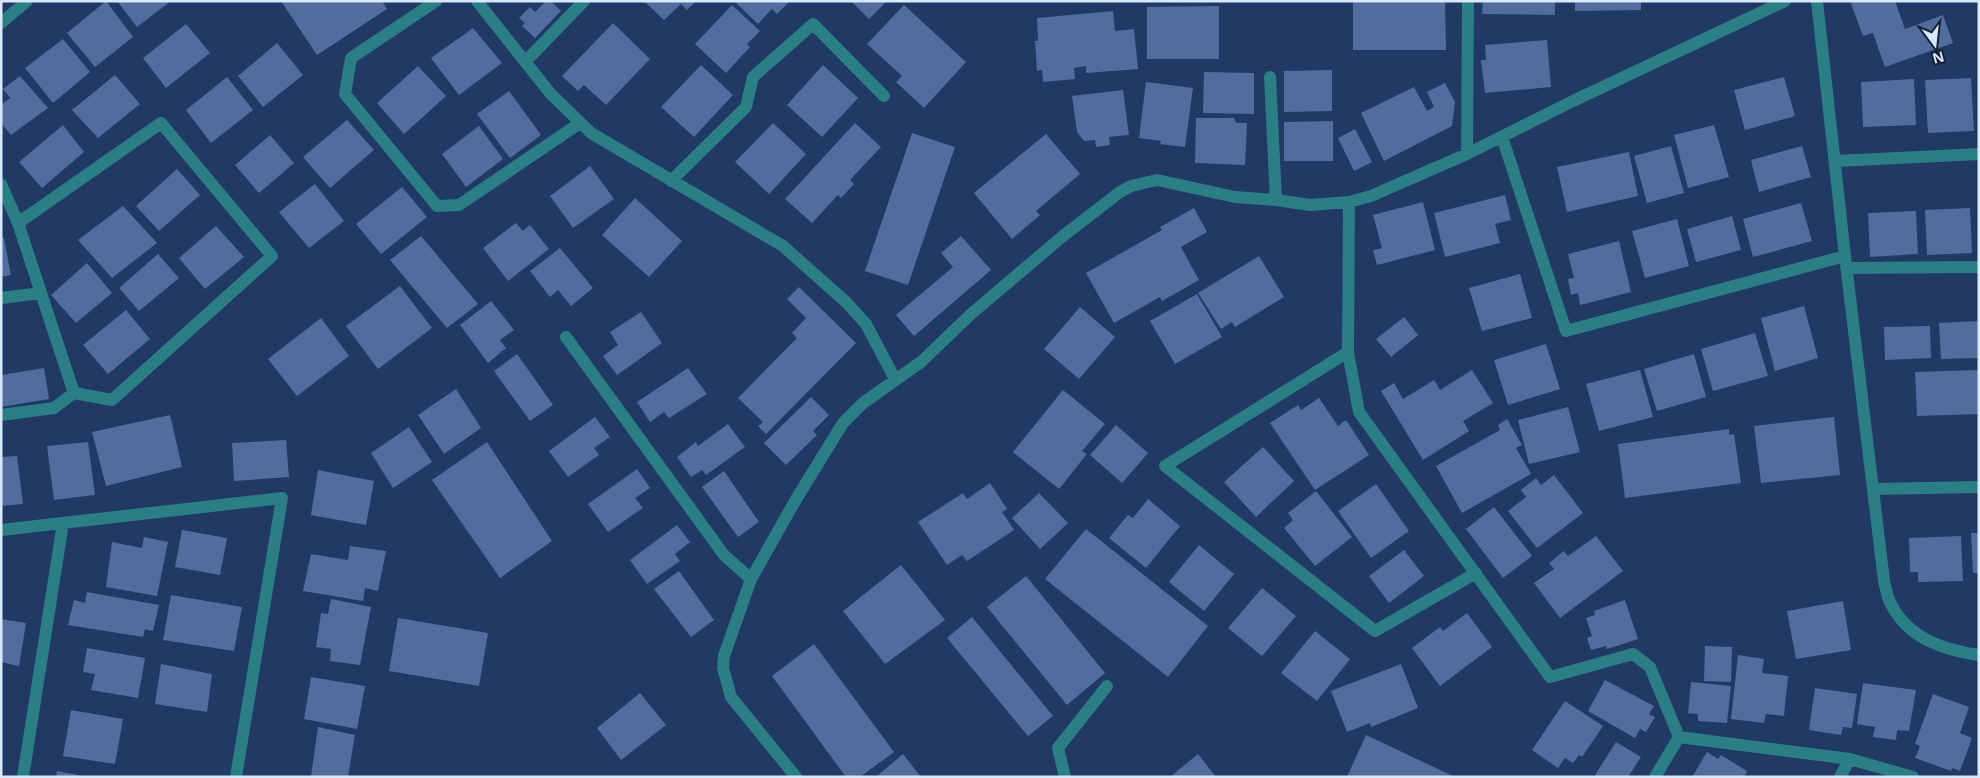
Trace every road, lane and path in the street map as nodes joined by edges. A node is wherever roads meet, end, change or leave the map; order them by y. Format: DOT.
graph roads {
  1 [pos="28,1"];
  2 [pos="436,1"];
  3 [pos="477,1"];
  4 [pos="584,1"];
  5 [pos="1468,1"];
  6 [pos="1785,1"];
  7 [pos="1817,1"];
  8 [pos="1,23"];
  9 [pos="526,62"];
  10 [pos="1270,77"];
  11 [pos="884,96"];
  12 [pos="580,123"];
  13 [pos="1502,137"];
  14 [pos="1467,154"];
  15 [pos="1979,154"];
  16 [pos="1836,161"];
  17 [pos="671,181"];
  18 [pos="2,185"];
  19 [pos="1276,200"];
  20 [pos="1349,202"];
  21 [pos="18,223"];
  22 [pos="1845,262"];
  23 [pos="1979,267"];
  24 [pos="41,293"];
  25 [pos="1,298"];
  26 [pos="566,337"];
  27 [pos="1348,352"];
  28 [pos="895,379"];
  29 [pos="74,393"];
  30 [pos="1,415"];
  31 [pos="1979,487"];
  32 [pos="1873,489"];
  33 [pos="63,523"];
  34 [pos="1,530"];
  35 [pos="1476,573"];
  36 [pos="752,579"];
  37 [pos="1979,655"];
  38 [pos="1107,686"];
  39 [pos="1679,737"];
  40 [pos="1850,758"];
  41 [pos="23,777"];
  42 [pos="236,777"];
  43 [pos="796,777"];
  44 [pos="1065,777"];
  45 [pos="1655,777"];
  46 [pos="1840,777"];
  47 [pos="1914,777"];
  1 -- 8 [label="street"];
  2 -- 12 [label="street"];
  3 -- 9 [label="street"];
  4 -- 9 [label="street"];
  5 -- 14 [label="street"];
  6 -- 13 [label="street"];
  7 -- 16 [label="street"];
  9 -- 12 [label="street"];
  10 -- 19 [label="street"];
  11 -- 17 [label="street"];
  12 -- 17 [label="street"];
  13 -- 14 [label="street"];
  13 -- 22 [label="street"];
  14 -- 20 [label="street"];
  15 -- 16 [label="street"];
  16 -- 22 [label="street"];
  17 -- 28 [label="street"];
  18 -- 21 [label="street"];
  19 -- 20 [label="street"];
  19 -- 28 [label="street"];
  20 -- 27 [label="street"];
  21 -- 24 [label="street"];
  21 -- 29 [label="street"];
  22 -- 23 [label="street"];
  22 -- 32 [label="street"];
  24 -- 25 [label="street"];
  24 -- 29 [label="street"];
  26 -- 36 [label="street"];
  27 -- 35 [label="street"];
  27 -- 35 [label="street"];
  28 -- 36 [label="street"];
  29 -- 30 [label="street"];
  31 -- 32 [label="street"];
  32 -- 37 [label="street"];
  33 -- 34 [label="street"];
  33 -- 41 [label="street"];
  33 -- 42 [label="street"];
  35 -- 39 [label="street"];
  36 -- 43 [label="street"];
  38 -- 44 [label="street"];
  39 -- 40 [label="street"];
  39 -- 45 [label="street"];
  40 -- 46 [label="street"];
  40 -- 47 [label="street"];
}
